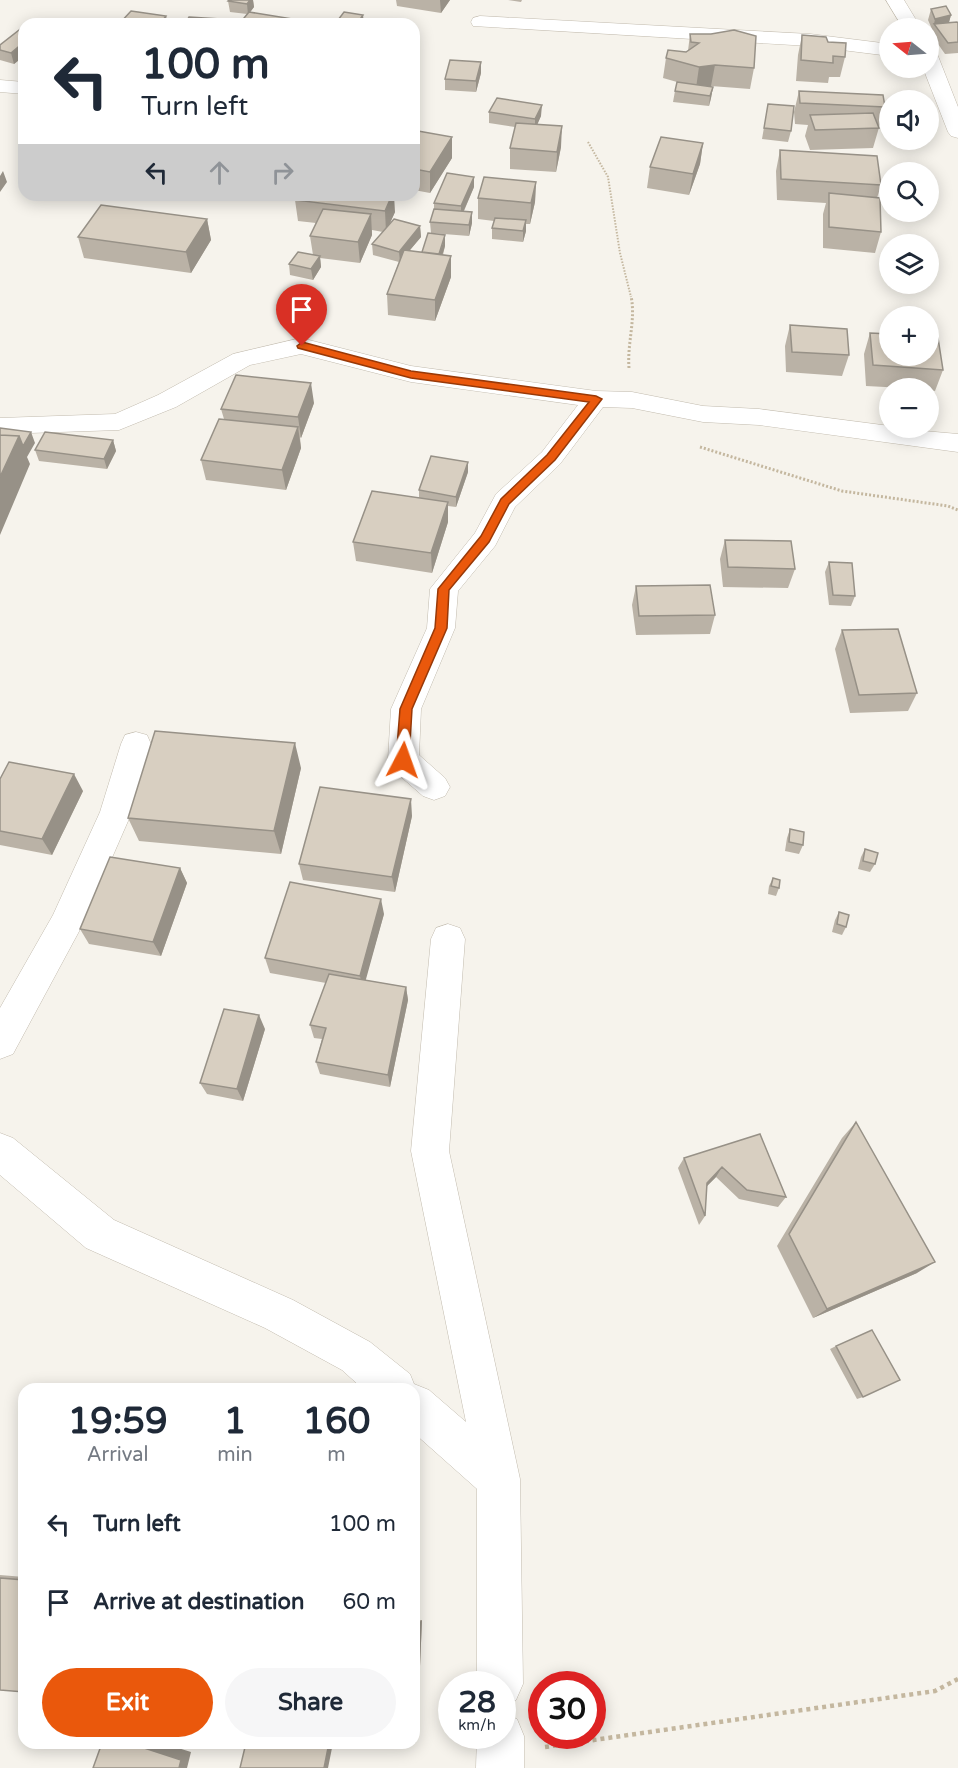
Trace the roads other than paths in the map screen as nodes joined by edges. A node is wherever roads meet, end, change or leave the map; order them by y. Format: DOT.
graph roads {
  1 [pos="895,0"];
  2 [pos="906,18"];
  3 [pos="480,22"];
  4 [pos="879,49"];
  5 [pos="937,78"];
  6 [pos="0,86"];
  7 [pos="18,88"];
  8 [pos="958,132"];
  9 [pos="596,399"];
  10 [pos="0,426"];
  11 [pos="958,443"];
  12 [pos="136,744"];
  13 [pos="434,787"];
  14 [pos="448,939"];
  15 [pos="0,1042"];
  16 [pos="0,1151"];
  17 [pos="388,1383"];
  18 [pos="420,1410"];
  19 [pos="499,1479"];
  20 [pos="500,1671"];
  1 -- 2 [label="street"];
  3 -- 4 [label="street"];
  5 -- 8 [label="street"];
  6 -- 7 [label="street"];
  9 -- 10 [label="street"];
  9 -- 11 [label="street"];
  9 -- 13 [label="street"];
  12 -- 15 [label="street"];
  14 -- 19 [label="street"];
  16 -- 17 [label="street"];
  18 -- 19 [label="street"];
  19 -- 20 [label="street"];
}
